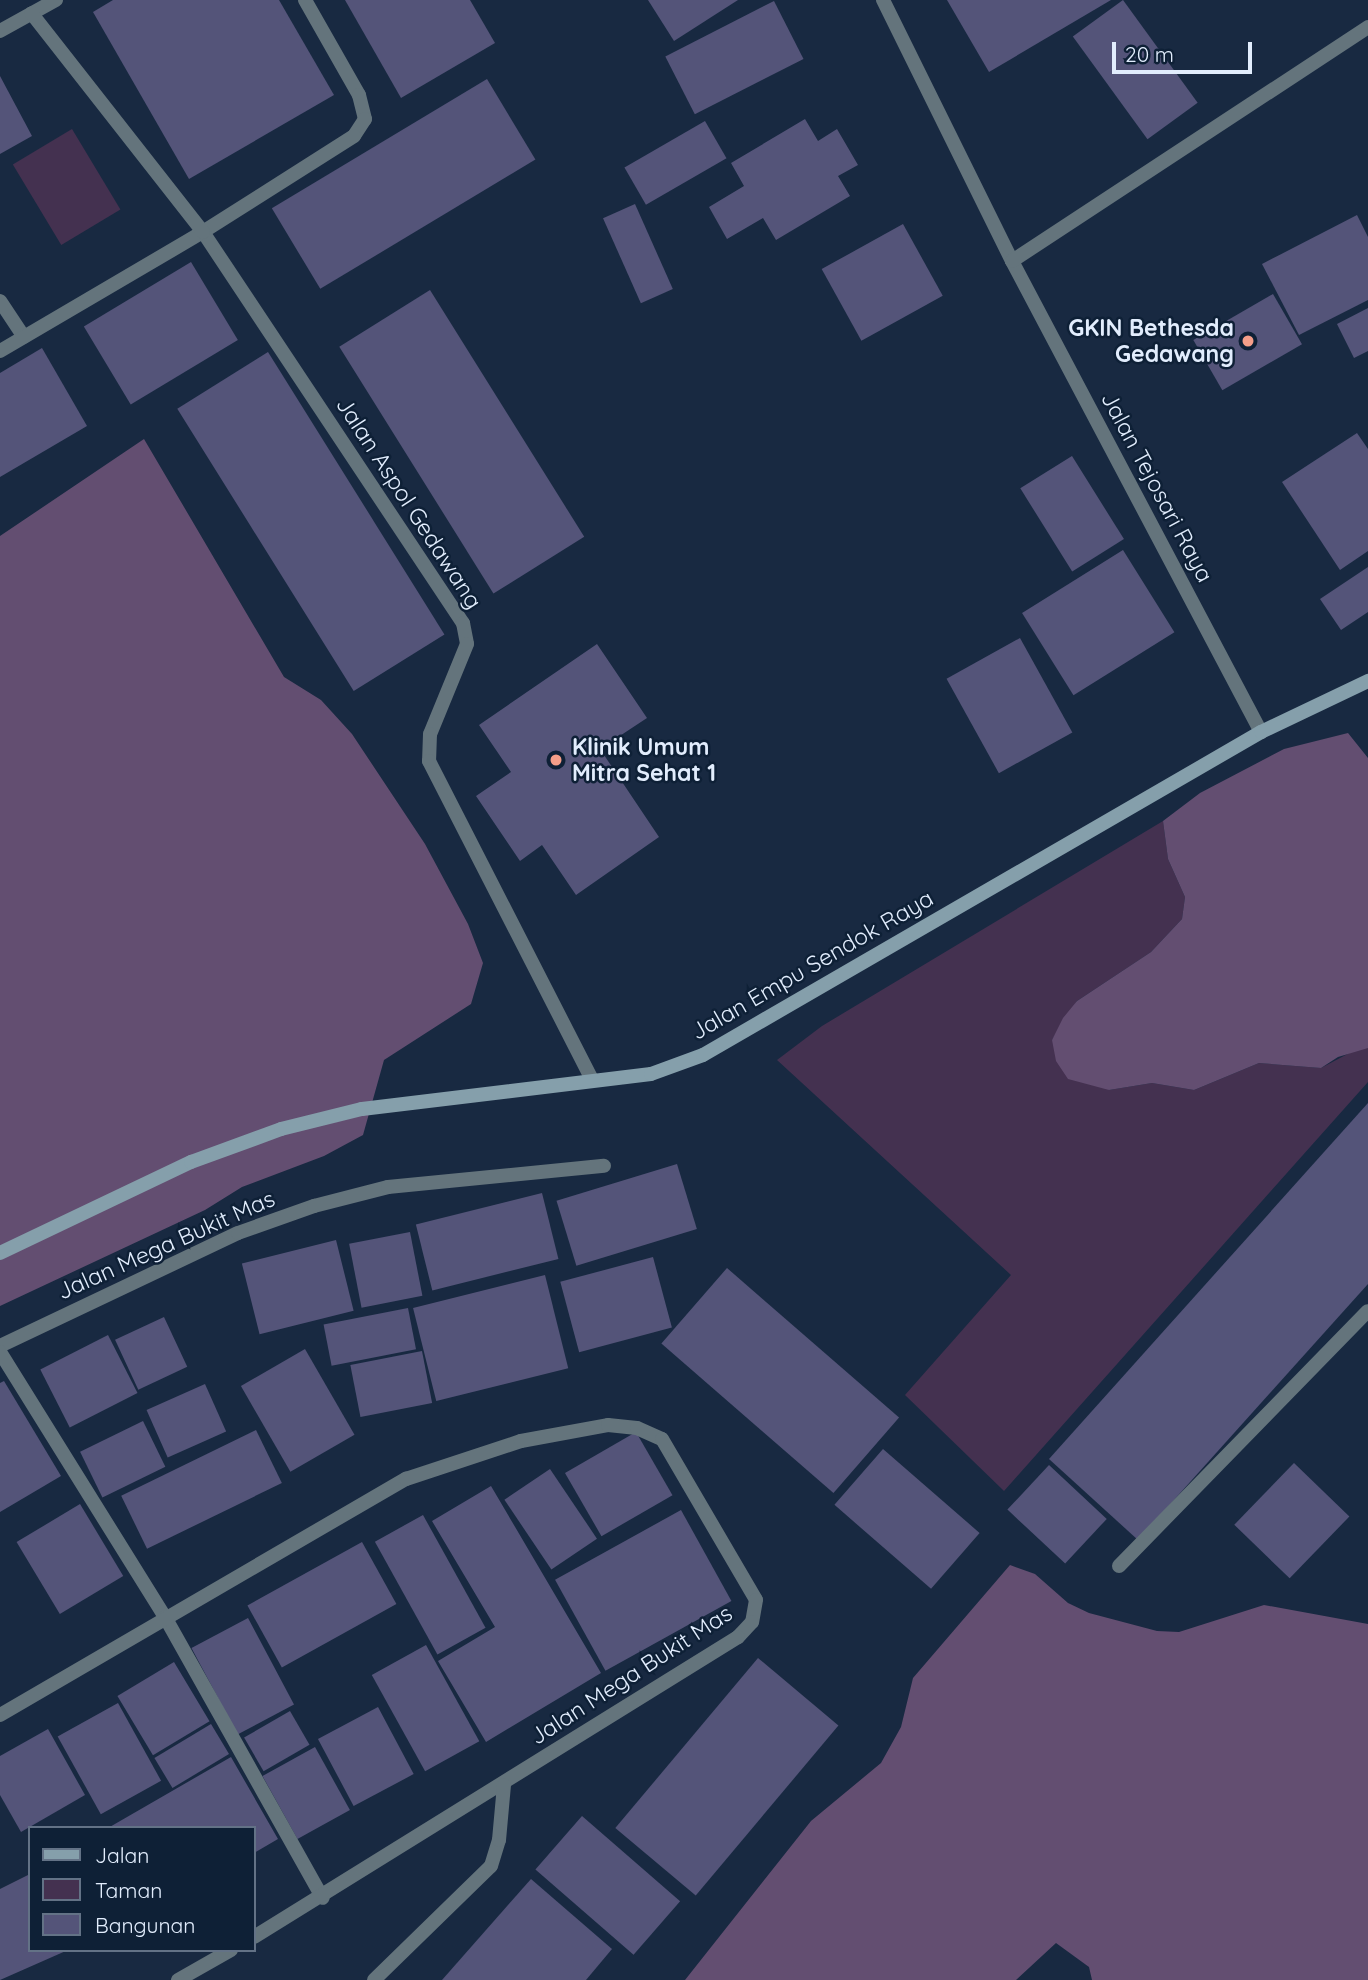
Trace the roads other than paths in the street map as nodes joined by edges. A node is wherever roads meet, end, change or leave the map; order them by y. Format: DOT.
graph roads {
  1 [pos="56,0"];
  2 [pos="305,0"];
  3 [pos="883,0"];
  4 [pos="31,13"];
  5 [pos="1368,27"];
  6 [pos="0,31"];
  7 [pos="203,232"];
  8 [pos="1012,261"];
  9 [pos="0,301"];
  10 [pos="24,337"];
  11 [pos="0,351"];
  12 [pos="1368,681"];
  13 [pos="1261,732"];
  14 [pos="592,1080"];
  15 [pos="604,1166"];
  16 [pos="0,1253"];
  17 [pos="1368,1311"];
  18 [pos="0,1346"];
  19 [pos="0,1352"];
  20 [pos="1119,1566"];
  21 [pos="165,1617"];
  22 [pos="0,1715"];
  23 [pos="504,1785"];
  24 [pos="323,1898"];
  25 [pos="256,1936"];
  26 [pos="227,1952"];
  27 [pos="178,1980"];
  28 [pos="374,1980"];
  1 -- 4 [label="street"];
  2 -- 7 [label="street"];
  3 -- 8 [label="street, Jalan Tejosari Raya"];
  4 -- 6 [label="street"];
  4 -- 7 [label="street, Jalan Aspol Gedawang"];
  5 -- 8 [label="street"];
  7 -- 10 [label="street"];
  7 -- 14 [label="street, Jalan Aspol Gedawang"];
  8 -- 13 [label="street, Jalan Tejosari Raya"];
  9 -- 10 [label="street"];
  10 -- 11 [label="street"];
  12 -- 13 [label="street, Jalan Empu Sendok Raya"];
  13 -- 14 [label="street, Jalan Empu Sendok Raya"];
  14 -- 16 [label="street, Jalan Empu Sendok Raya"];
  15 -- 18 [label="street, Jalan Mega Bukit Mas"];
  17 -- 20 [label="street"];
  19 -- 21 [label="street"];
  21 -- 22 [label="street, Jalan Mega Bukit Mas"];
  21 -- 23 [label="street, Jalan Mega Bukit Mas"];
  21 -- 24 [label="street"];
  23 -- 24 [label="street, Jalan Mega Bukit Mas"];
  23 -- 28 [label="street"];
  24 -- 25 [label="street, Jalan Mega Bukit Mas"];
  26 -- 27 [label="street"];
}
